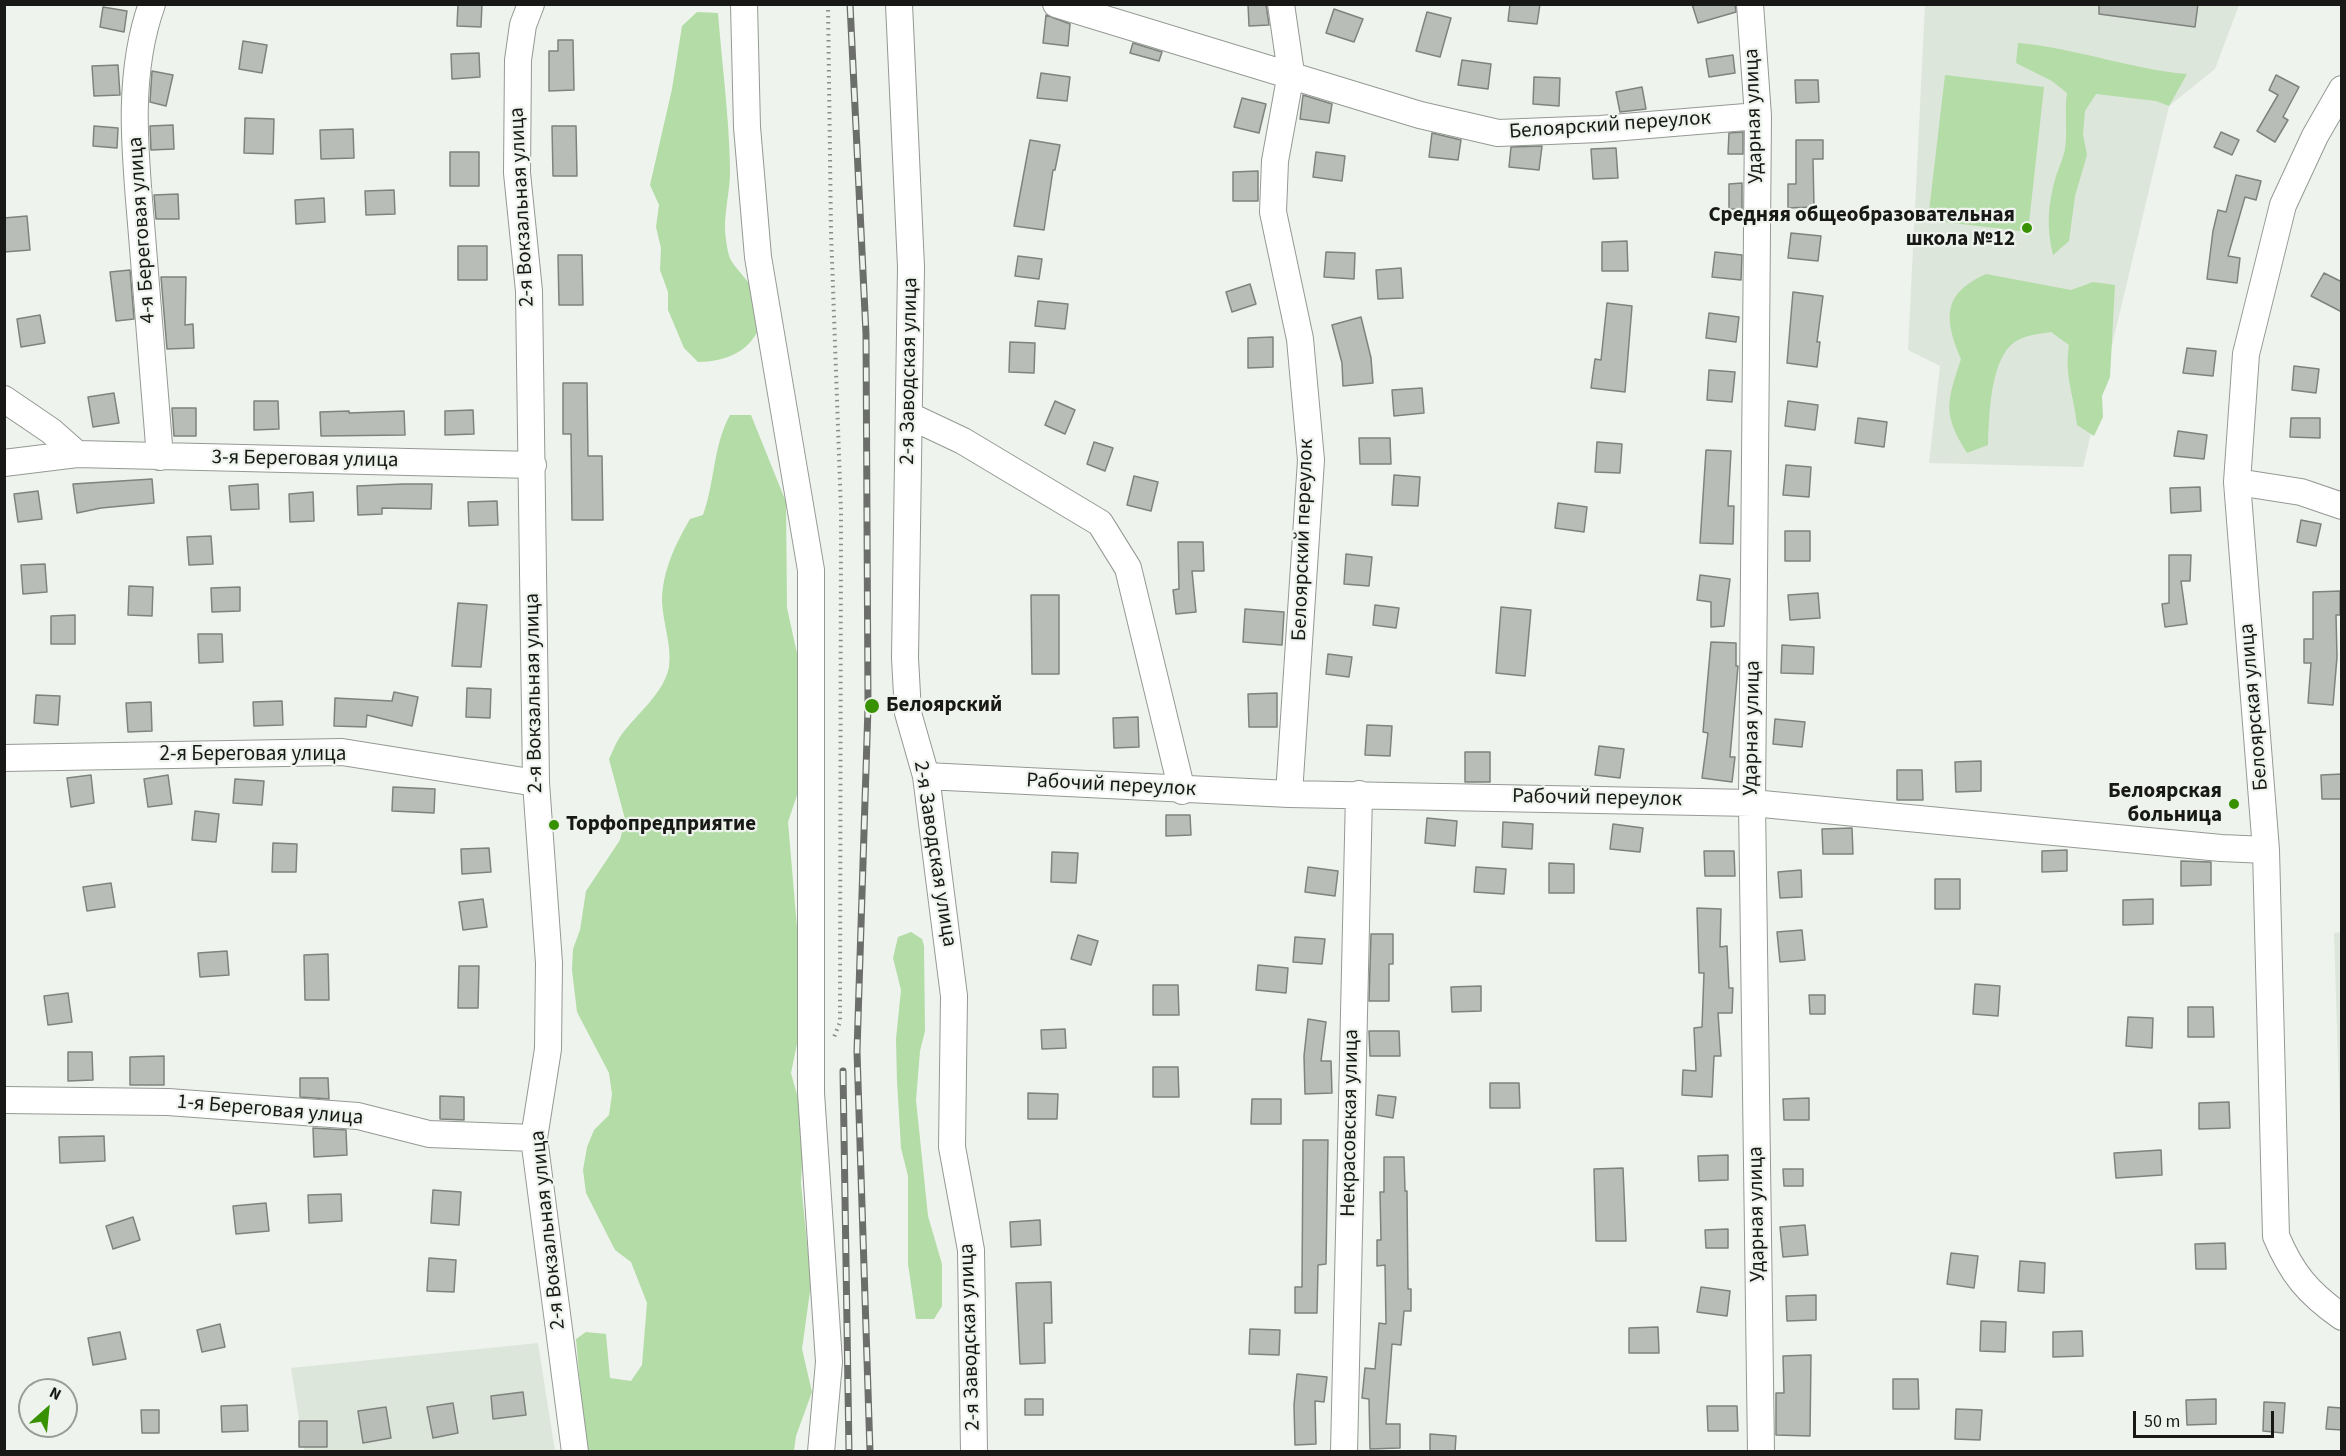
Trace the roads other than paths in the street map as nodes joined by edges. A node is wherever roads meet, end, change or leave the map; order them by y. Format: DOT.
graph roads {
  1 [pos="152,4"];
  2 [pos="531,4"];
  3 [pos="744,4"];
  4 [pos="899,4"];
  5 [pos="1056,4"];
  6 [pos="1281,4"];
  7 [pos="1750,4"];
  8 [pos="1290,73"];
  9 [pos="2342,89"];
  10 [pos="1758,116"];
  11 [pos="4,399"];
  12 [pos="910,416"];
  13 [pos="77,454"];
  14 [pos="160,458"];
  15 [pos="4,463"];
  16 [pos="533,465"];
  17 [pos="2237,482"];
  18 [pos="2342,506"];
  19 [pos="4,758"];
  20 [pos="926,776"];
  21 [pos="536,783"];
  22 [pos="1182,790"];
  23 [pos="1289,794"];
  24 [pos="1359,794"];
  25 [pos="1752,803"];
  26 [pos="2266,850"];
  27 [pos="4,1100"];
  28 [pos="534,1138"];
  29 [pos="2342,1317"];
  30 [pos="575,1452"];
  31 [pos="821,1452"];
  32 [pos="974,1452"];
  33 [pos="1344,1452"];
  34 [pos="1761,1452"];
  1 -- 14 [label="street, 4-я Береговая улица"];
  2 -- 16 [label="street, 2-я Вокзальная улица"];
  3 -- 31 [label="street"];
  4 -- 12 [label="street, 2-я Заводская улица"];
  5 -- 8 [label="street"];
  6 -- 8 [label="street, Белоярский переулок"];
  7 -- 10 [label="street, Ударная улица"];
  8 -- 10 [label="street, Белоярский переулок"];
  8 -- 23 [label="street, Белоярский переулок"];
  9 -- 17 [label="street, Белоярская улица"];
  10 -- 25 [label="street, Ударная улица"];
  11 -- 13 [label="street"];
  12 -- 20 [label="street, 2-я Заводская улица"];
  12 -- 22 [label="street"];
  13 -- 14 [label="street, 3-я Береговая улица"];
  13 -- 15 [label="street, 3-я Береговая улица"];
  14 -- 16 [label="street, 3-я Береговая улица"];
  16 -- 21 [label="street, 2-я Вокзальная улица"];
  17 -- 18 [label="street"];
  17 -- 26 [label="street, Белоярская улица"];
  19 -- 21 [label="street, 2-я Береговая улица"];
  20 -- 22 [label="street, Рабочий переулок"];
  20 -- 32 [label="street, 2-я Заводская улица"];
  21 -- 28 [label="street, 2-я Вокзальная улица"];
  22 -- 23 [label="street, Рабочий переулок"];
  23 -- 24 [label="street, Рабочий переулок"];
  24 -- 25 [label="street, Рабочий переулок"];
  24 -- 33 [label="street, Некрасовская улица"];
  25 -- 26 [label="street, Рабочий переулок"];
  25 -- 34 [label="street, Ударная улица"];
  26 -- 29 [label="street, Белоярская улица"];
  27 -- 28 [label="street, 1-я Береговая улица"];
  28 -- 30 [label="street, 2-я Вокзальная улица"];
}
